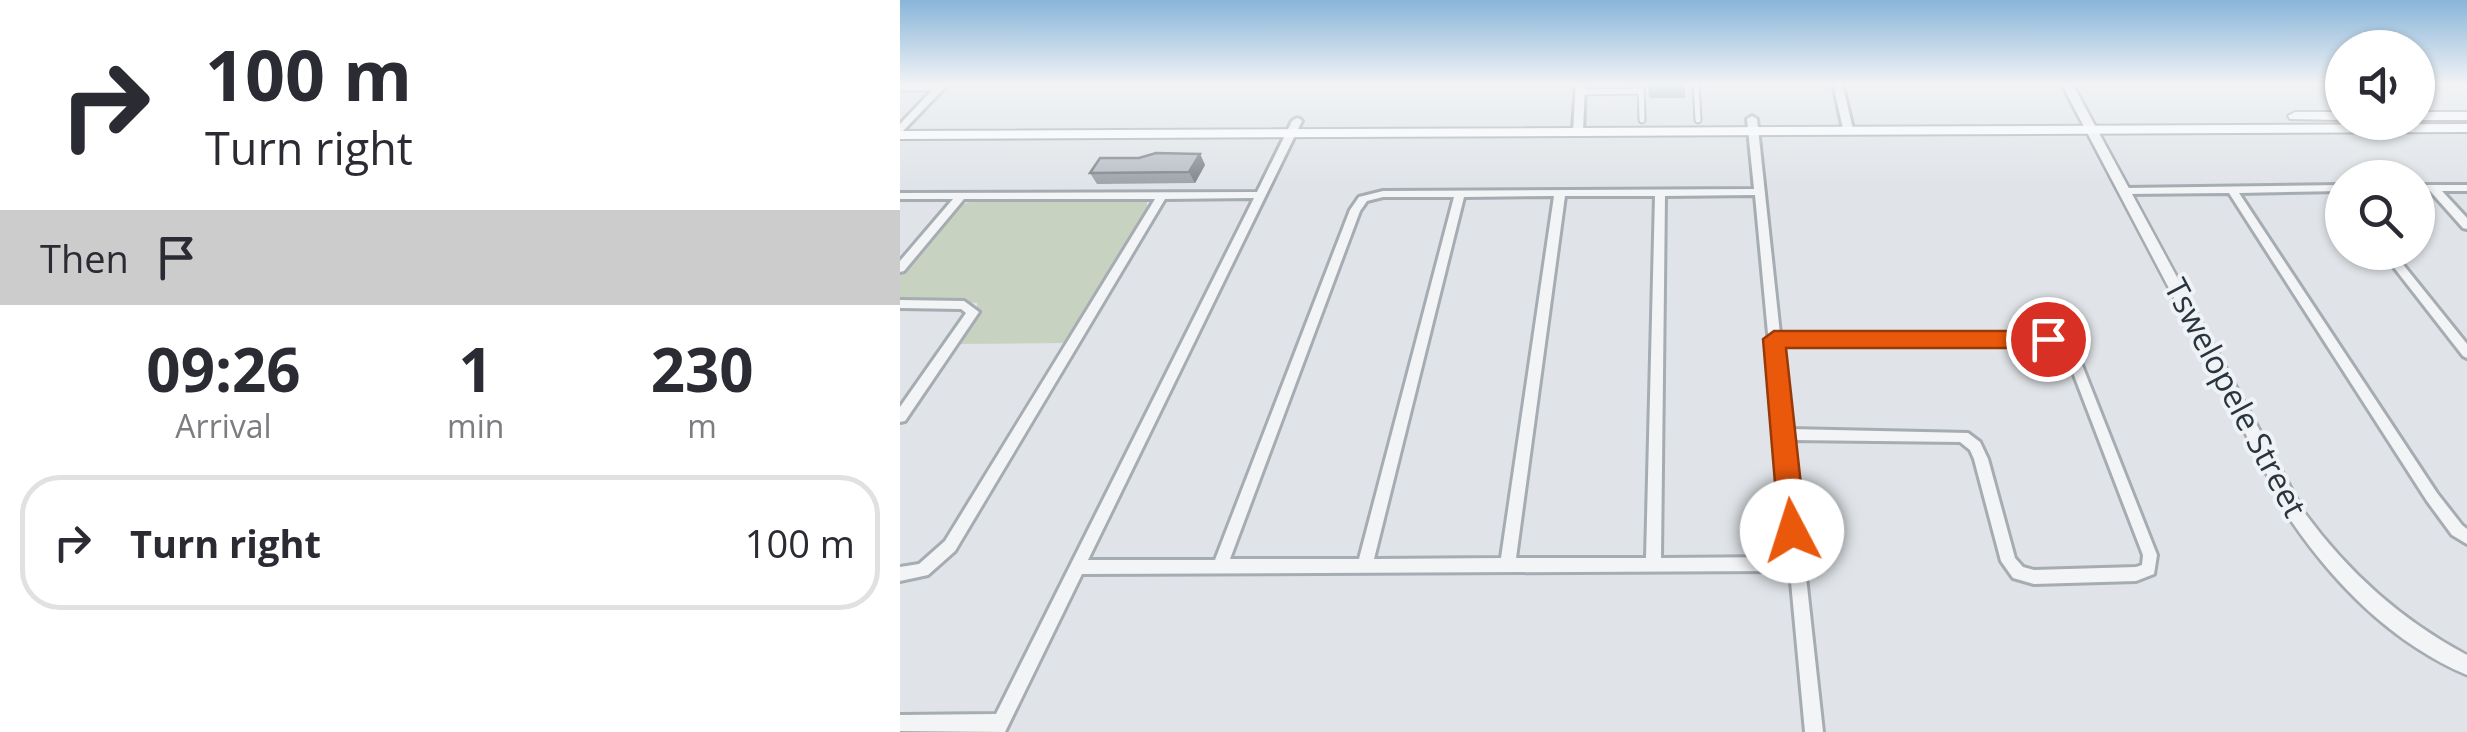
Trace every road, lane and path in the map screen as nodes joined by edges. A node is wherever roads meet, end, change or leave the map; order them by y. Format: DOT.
graph roads {
  1 [pos="1579,117"];
  2 [pos="1845,117"];
  3 [pos="2084,117"];
  4 [pos="2300,117"];
  5 [pos="1642,120"];
  6 [pos="1698,120"];
  7 [pos="2087,123"];
  8 [pos="1753,124"];
  9 [pos="1847,124"];
  10 [pos="1578,125"];
  11 [pos="902,127"];
  12 [pos="1295,127"];
  13 [pos="2467,128"];
  14 [pos="2435,188"];
  15 [pos="2467,188"];
  16 [pos="2435,189"];
  17 [pos="2232,190"];
  18 [pos="2125,191"];
  19 [pos="2325,191"];
  20 [pos="1758,192"];
  21 [pos="1560,193"];
  22 [pos="1660,193"];
  23 [pos="1460,194"];
  24 [pos="1162,195"];
  25 [pos="1260,195"];
  26 [pos="900,196"];
  27 [pos="961,196"];
  28 [pos="2467,225"];
  29 [pos="900,268"];
  30 [pos="2400,270"];
  31 [pos="900,304"];
  32 [pos="1774,339"];
  33 [pos="2467,354"];
  34 [pos="900,417"];
  35 [pos="1785,434"];
  36 [pos="2467,537"];
  37 [pos="1653,564"];
  38 [pos="1795,564"];
  39 [pos="1365,565"];
  40 [pos="1508,565"];
  41 [pos="1220,567"];
  42 [pos="1078,568"];
  43 [pos="900,574"];
  44 [pos="2465,664"];
  45 [pos="900,723"];
  46 [pos="999,727"];
  47 [pos="1814,732"];
  1 -- 10 [label="street"];
  2 -- 9 [label="street"];
  3 -- 7 [label="street, Tswelopele Street"];
  4 -- 7 [label="main road"];
  5 -- 6 [label="main road"];
  5 -- 10 [label="main road"];
  6 -- 8 [label="main road"];
  7 -- 9 [label="main road"];
  7 -- 13 [label="main road"];
  7 -- 18 [label="street, Tswelopele Street"];
  8 -- 9 [label="main road"];
  8 -- 10 [label="main road"];
  8 -- 20 [label="street"];
  10 -- 12 [label="main road"];
  11 -- 12 [label="main road"];
  12 -- 25 [label="street"];
  14 -- 15 [label="street"];
  16 -- 28 [label="street"];
  17 -- 18 [label="street"];
  17 -- 19 [label="street"];
  17 -- 36 [label="street"];
  18 -- 44 [label="street, Tswelopele Street"];
  20 -- 22 [label="street"];
  20 -- 32 [label="street"];
  21 -- 22 [label="street"];
  21 -- 23 [label="street"];
  21 -- 40 [label="street"];
  22 -- 37 [label="street"];
  23 -- 39 [label="street"];
  23 -- 41 [label="street"];
  24 -- 25 [label="street"];
  24 -- 27 [label="street"];
  24 -- 43 [label="street"];
  25 -- 42 [label="street"];
  26 -- 27 [label="street"];
  27 -- 29 [label="street"];
  30 -- 33 [label="street"];
  31 -- 34 [label="street"];
  32 -- 35 [label="street"];
  32 -- 35 [label="street"];
  35 -- 38 [label="street"];
  37 -- 38 [label="street"];
  37 -- 40 [label="street"];
  38 -- 47 [label="street"];
  39 -- 40 [label="street"];
  39 -- 41 [label="street"];
  41 -- 42 [label="street"];
  42 -- 46 [label="street"];
  45 -- 46 [label="street"];
}
